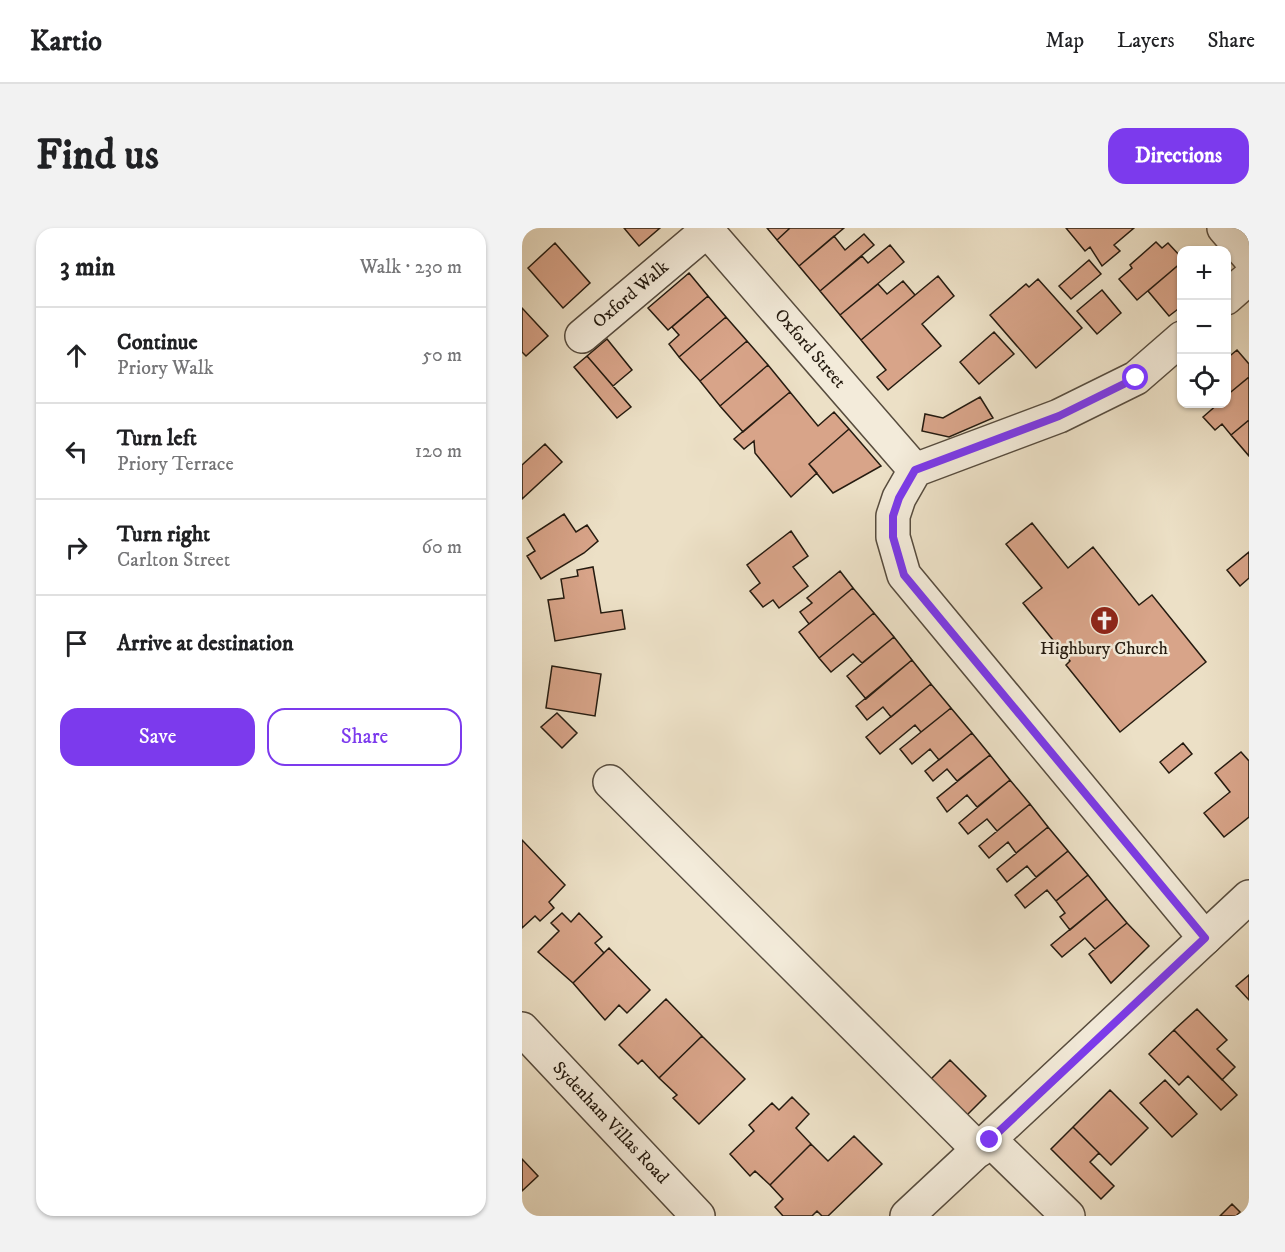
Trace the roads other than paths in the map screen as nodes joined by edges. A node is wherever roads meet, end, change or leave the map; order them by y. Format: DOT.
graph roads {
  1 [pos="1224,228"];
  2 [pos="707,229"];
  3 [pos="1248,260"];
  4 [pos="1231,291"];
  5 [pos="582,336"];
  6 [pos="1177,342"];
  7 [pos="915,470"];
  8 [pos="610,782"];
  9 [pos="1249,897"];
  10 [pos="1205,938"];
  11 [pos="522,1029"];
  12 [pos="985,1145"];
  13 [pos="698,1216"];
  14 [pos="907,1216"];
  15 [pos="1068,1216"];
  1 -- 3 [label="street"];
  2 -- 5 [label="street, Oxford Walk"];
  2 -- 7 [label="street, Oxford Street"];
  3 -- 4 [label="street"];
  6 -- 7 [label="street"];
  7 -- 10 [label="street"];
  8 -- 12 [label="street"];
  9 -- 10 [label="street"];
  10 -- 12 [label="street"];
  11 -- 13 [label="street, Sydenham Villas Road"];
  12 -- 14 [label="street"];
  12 -- 15 [label="street"];
}
